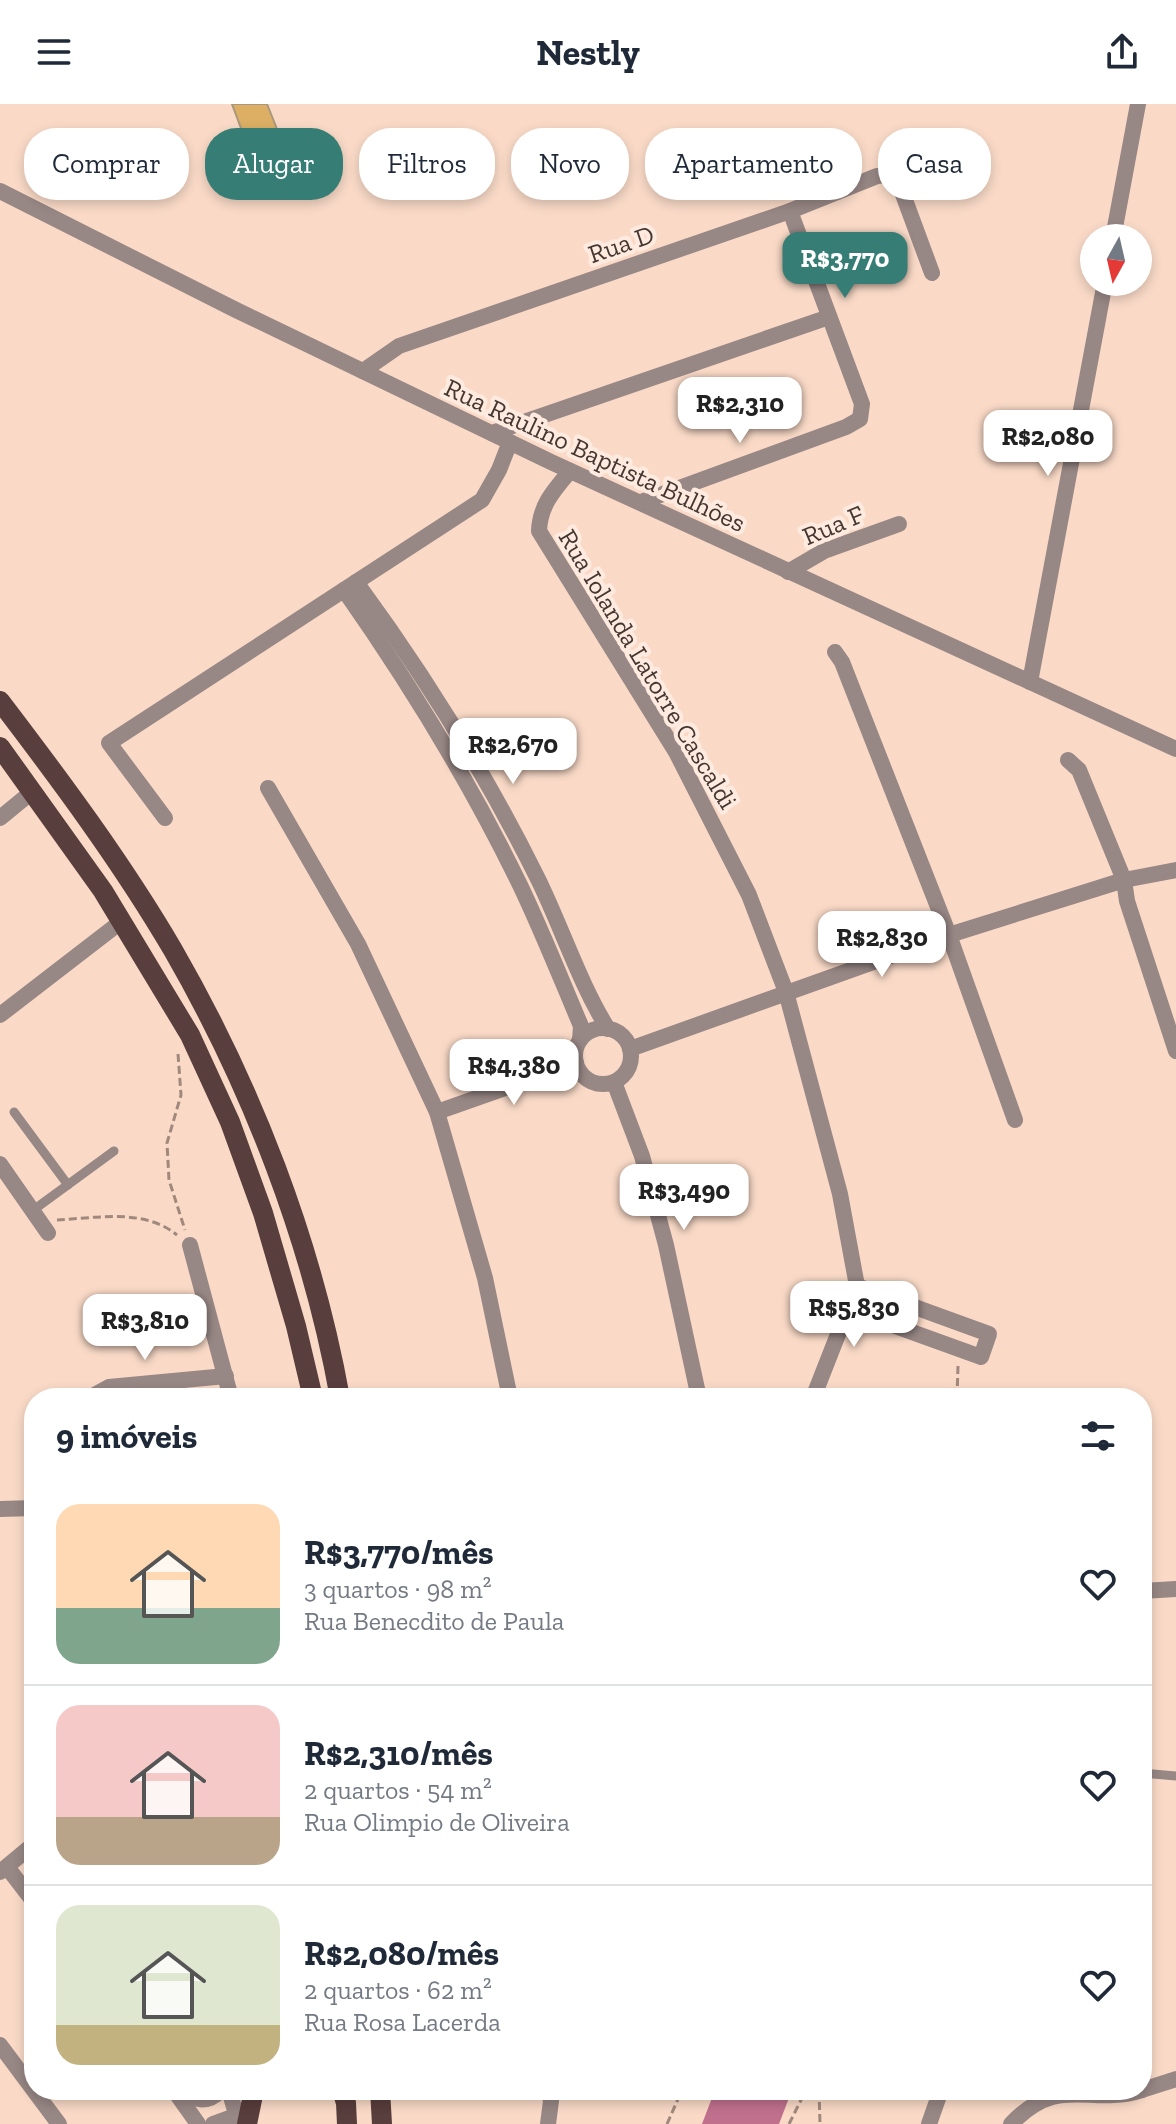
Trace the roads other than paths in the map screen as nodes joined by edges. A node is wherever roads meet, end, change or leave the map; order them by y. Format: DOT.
graph roads {
  1 [pos="1138,104"];
  2 [pos="0,191"];
  3 [pos="790,211"];
  4 [pos="1116,224"];
  5 [pos="932,273"];
  6 [pos="1102,296"];
  7 [pos="829,317"];
  8 [pos="363,371"];
  9 [pos="492,433"];
  10 [pos="510,442"];
  11 [pos="570,471"];
  12 [pos="641,502"];
  13 [pos="899,524"];
  14 [pos="788,572"];
  15 [pos="350,586"];
  16 [pos="835,652"];
  17 [pos="1030,682"];
  18 [pos="0,701"];
  19 [pos="0,747"];
  20 [pos="1176,749"];
  21 [pos="1068,760"];
  22 [pos="268,788"];
  23 [pos="33,791"];
  24 [pos="0,818"];
  25 [pos="165,818"];
  26 [pos="1176,870"];
  27 [pos="1124,880"];
  28 [pos="122,921"];
  29 [pos="949,935"];
  30 [pos="786,992"];
  31 [pos="0,1015"];
  32 [pos="608,1029"];
  33 [pos="580,1040"];
  34 [pos="630,1049"];
  35 [pos="1176,1051"];
  36 [pos="576,1063"];
  37 [pos="614,1082"];
  38 [pos="14,1112"];
  39 [pos="437,1112"];
  40 [pos="1015,1120"];
  41 [pos="114,1151"];
  42 [pos="0,1164"];
  43 [pos="68,1185"];
  44 [pos="40,1222"];
  45 [pos="190,1245"];
  46 [pos="857,1286"];
  47 [pos="848,1309"];
  48 [pos="226,1376"];
  49 [pos="107,1388"];
  50 [pos="229,1388"];
  51 [pos="311,1388"];
  52 [pos="338,1388"];
  53 [pos="508,1388"];
  54 [pos="697,1388"];
  55 [pos="817,1388"];
  56 [pos="24,1508"];
  57 [pos="0,1509"];
  58 [pos="1176,1589"];
  59 [pos="1152,1590"];
  60 [pos="1152,1774"];
  61 [pos="1176,1776"];
  62 [pos="24,1852"];
  63 [pos="3,1870"];
  64 [pos="24,1892"];
  65 [pos="0,2045"];
  66 [pos="24,2077"];
  67 [pos="1176,2079"];
  68 [pos="1152,2087"];
  69 [pos="41,2100"];
  70 [pos="184,2100"];
  71 [pos="233,2100"];
  72 [pos="249,2100"];
  73 [pos="345,2100"];
  74 [pos="356,2100"];
  75 [pos="381,2100"];
  76 [pos="552,2100"];
  77 [pos="937,2100"];
  78 [pos="1043,2100"];
  79 [pos="240,2121"];
  80 [pos="59,2124"];
  81 [pos="203,2124"];
  82 [pos="347,2124"];
  83 [pos="357,2124"];
  84 [pos="382,2124"];
  85 [pos="548,2124"];
  86 [pos="929,2124"];
  87 [pos="1011,2124"];
  1 -- 4 [label="street"];
  2 -- 8 [label="street, Rua Raulino Baptista Bulhões"];
  3 -- 5 [label="street, Rua D"];
  3 -- 7 [label="street"];
  3 -- 8 [label="street, Rua D"];
  6 -- 17 [label="street"];
  7 -- 9 [label="street"];
  7 -- 12 [label="street"];
  8 -- 9 [label="street, Rua Raulino Baptista Bulhões"];
  9 -- 10 [label="street, Rua Raulino Baptista Bulhões"];
  10 -- 11 [label="street, Rua Raulino Baptista Bulhões"];
  10 -- 15 [label="street"];
  11 -- 12 [label="street, Rua Raulino Baptista Bulhões"];
  11 -- 30 [label="street, Rua Iolanda Latorre Cascaldi"];
  12 -- 14 [label="street, Rua Raulino Baptista Bulhões"];
  13 -- 14 [label="street, Rua F"];
  14 -- 17 [label="street, Rua Raulino Baptista Bulhões"];
  15 -- 25 [label="street"];
  15 -- 32 [label="street"];
  15 -- 33 [label="street"];
  16 -- 29 [label="street"];
  17 -- 20 [label="street, Rua Raulino Baptista Bulhões"];
  18 -- 52 [label="main road"];
  19 -- 23 [label="main road"];
  21 -- 27 [label="street"];
  22 -- 39 [label="street"];
  23 -- 24 [label="street"];
  23 -- 28 [label="main road"];
  26 -- 27 [label="street"];
  27 -- 29 [label="street"];
  27 -- 35 [label="street"];
  28 -- 31 [label="street"];
  28 -- 51 [label="main road"];
  29 -- 30 [label="street"];
  29 -- 40 [label="street"];
  30 -- 34 [label="street"];
  30 -- 46 [label="street, Rua Iolanda Latorre Cascaldi"];
  32 -- 33 [label="street"];
  32 -- 34 [label="street"];
  33 -- 36 [label="street"];
  34 -- 37 [label="street"];
  36 -- 37 [label="street"];
  36 -- 39 [label="street"];
  37 -- 54 [label="street"];
  38 -- 43 [label="lane"];
  39 -- 53 [label="street"];
  41 -- 43 [label="lane"];
  42 -- 44 [label="street"];
  43 -- 44 [label="lane"];
  45 -- 48 [label="street"];
  46 -- 47 [label="street"];
  46 -- 47 [label="street"];
  47 -- 55 [label="street"];
  48 -- 49 [label="street"];
  48 -- 50 [label="street"];
  56 -- 57 [label="street"];
  58 -- 59 [label="street"];
  60 -- 61 [label="lane"];
  62 -- 63 [label="street"];
  63 -- 64 [label="street"];
  65 -- 66 [label="street"];
  67 -- 68 [label="street"];
  69 -- 80 [label="street"];
  70 -- 81 [label="street"];
  71 -- 79 [label="street"];
  72 -- 79 [label="main road"];
  73 -- 82 [label="main road"];
  74 -- 83 [label="main road"];
  75 -- 84 [label="main road"];
  76 -- 85 [label="street"];
  77 -- 86 [label="street"];
  78 -- 87 [label="street"];
  79 -- 81 [label="street"];
}
